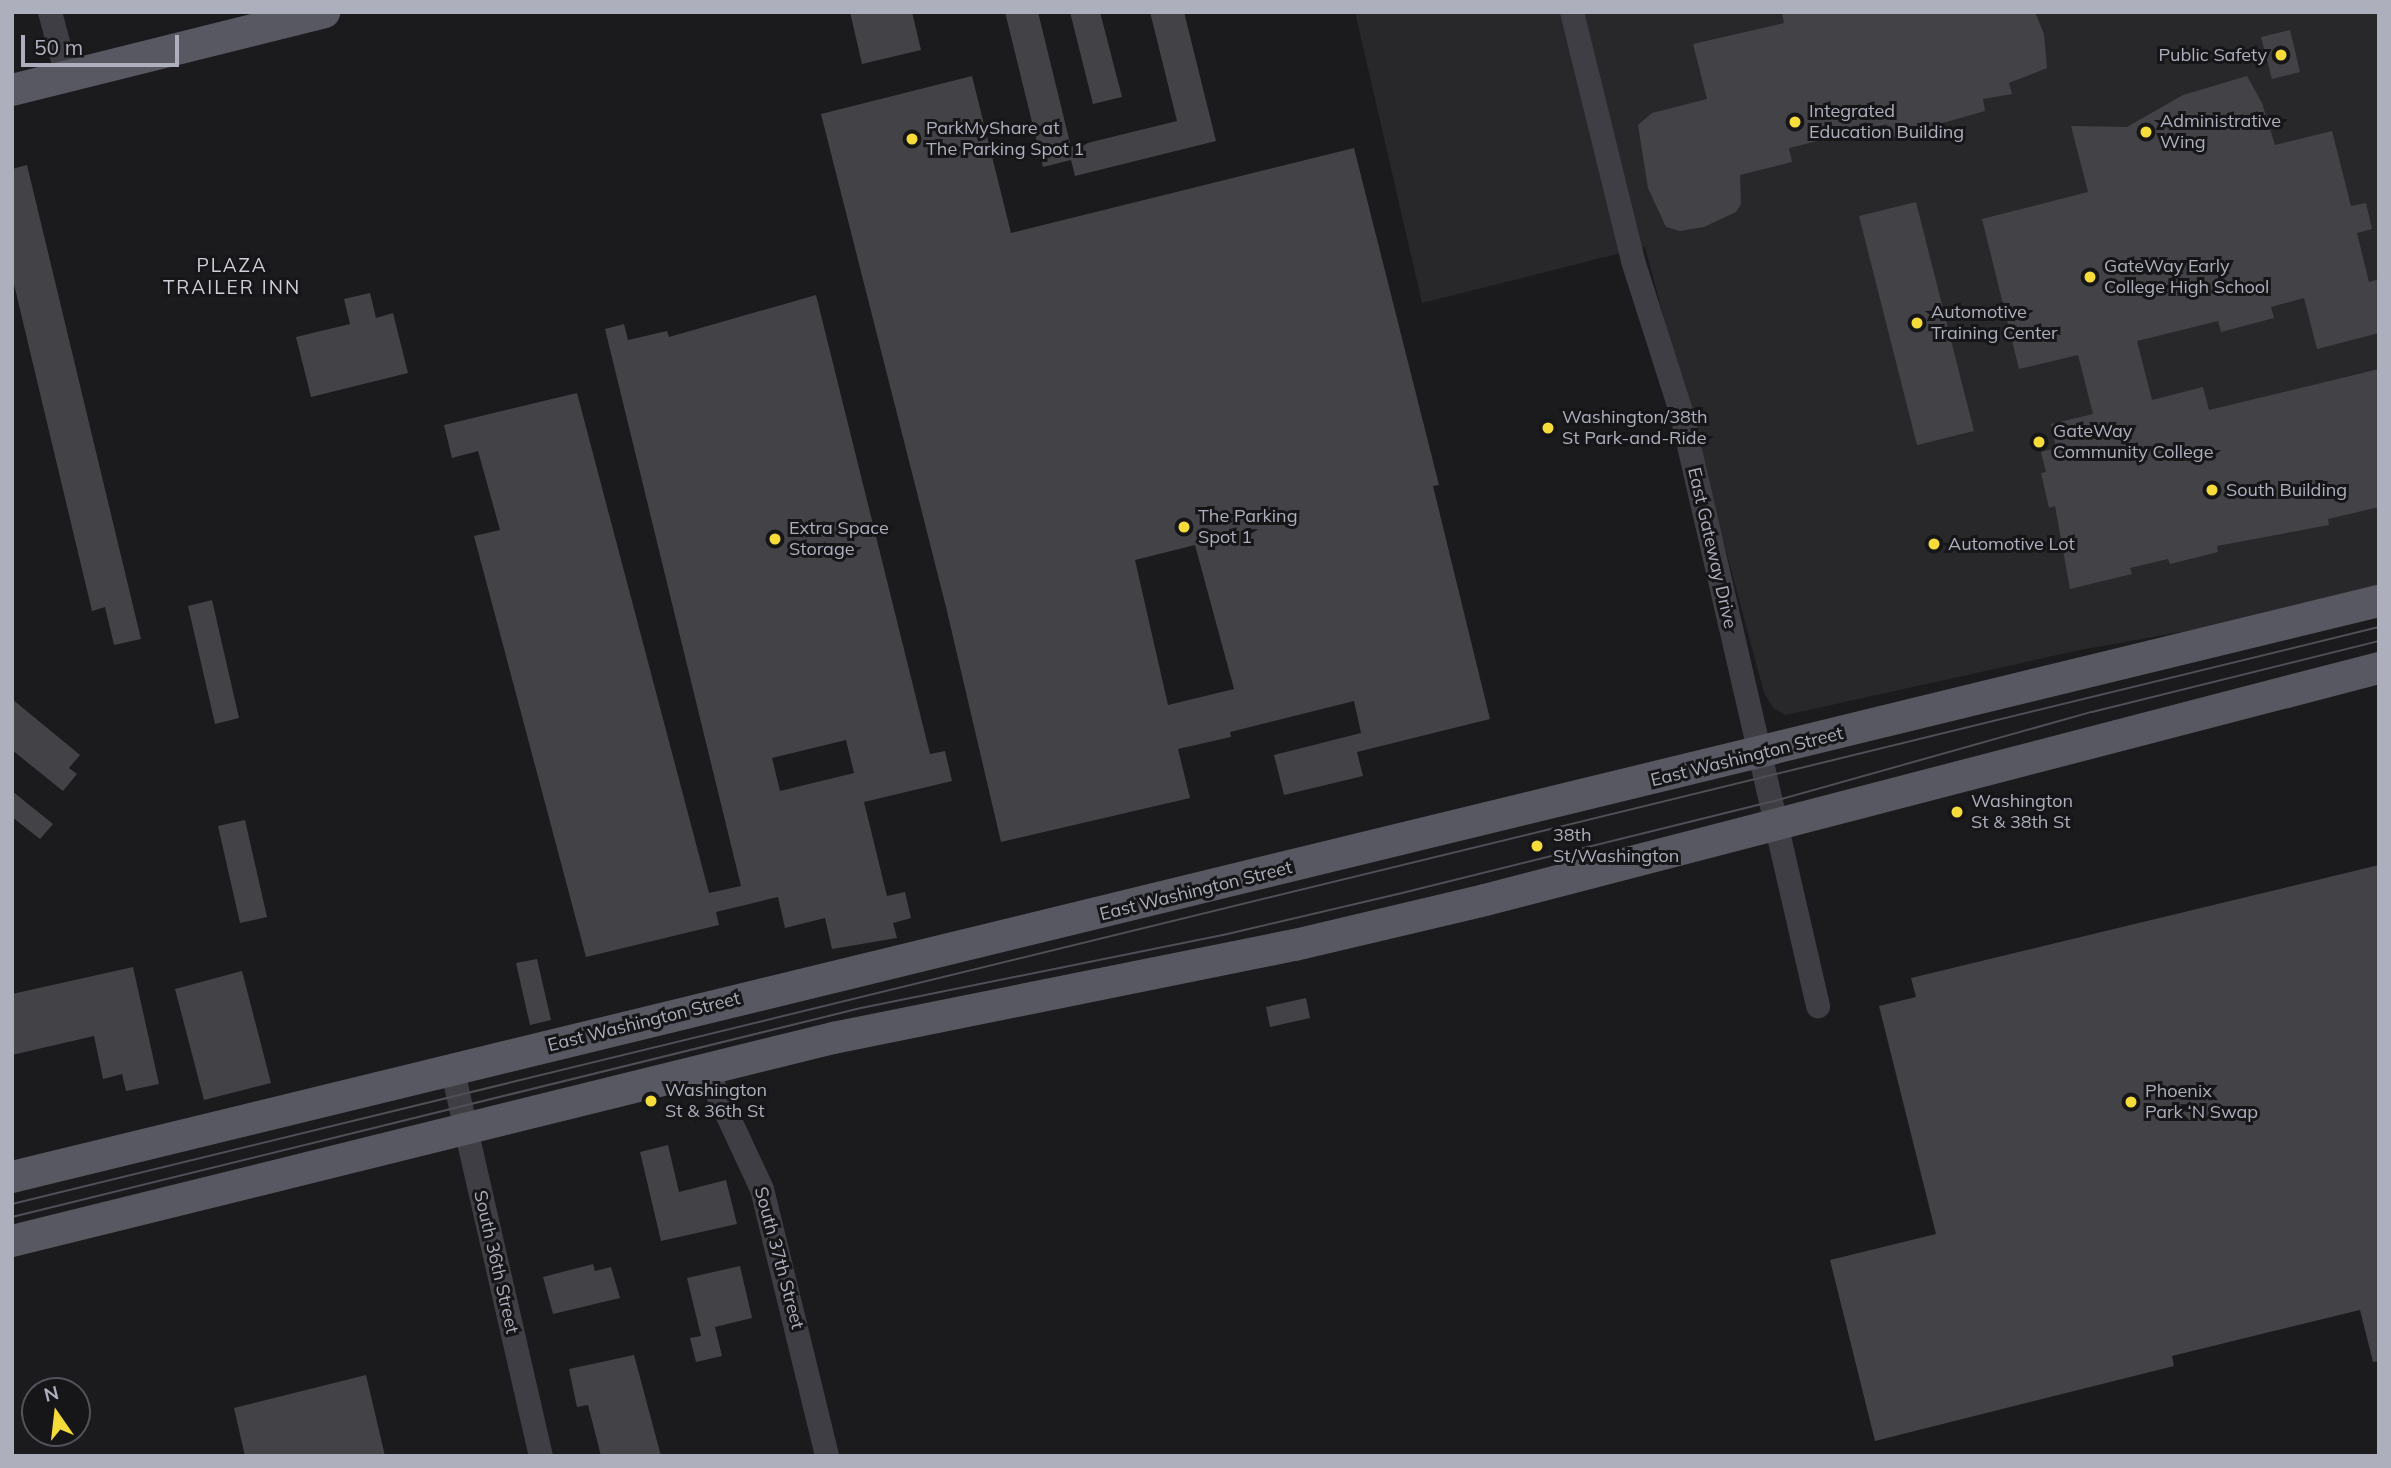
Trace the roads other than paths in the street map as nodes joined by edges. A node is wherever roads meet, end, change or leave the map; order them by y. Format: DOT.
graph roads {
  1 [pos="50,12"];
  2 [pos="324,12"];
  3 [pos="1572,12"];
  4 [pos="67,76"];
  5 [pos="12,90"];
  6 [pos="2379,601"];
  7 [pos="2379,668"];
  8 [pos="1760,755"];
  9 [pos="1777,826"];
  10 [pos="1818,1006"];
  11 [pos="452,1068"];
  12 [pos="706,1069"];
  13 [pos="466,1132"];
  14 [pos="12,1177"];
  15 [pos="12,1241"];
  16 [pos="541,1456"];
  17 [pos="827,1456"];
  1 -- 4 [label="street"];
  2 -- 4 [label="main road"];
  3 -- 8 [label="street, East Gateway Drive"];
  4 -- 5 [label="main road"];
  6 -- 8 [label="main road, East Washington Street"];
  7 -- 9 [label="main road"];
  8 -- 9 [label="street, East Gateway Drive"];
  8 -- 11 [label="main road, East Washington Street"];
  9 -- 10 [label="street, East Gateway Drive"];
  9 -- 12 [label="main road"];
  11 -- 13 [label="street, South 36th Street"];
  11 -- 14 [label="main road, East Washington Street"];
  12 -- 13 [label="main road"];
  12 -- 17 [label="street, South 37th Street"];
  13 -- 15 [label="main road"];
  13 -- 16 [label="street, South 36th Street"];
}
